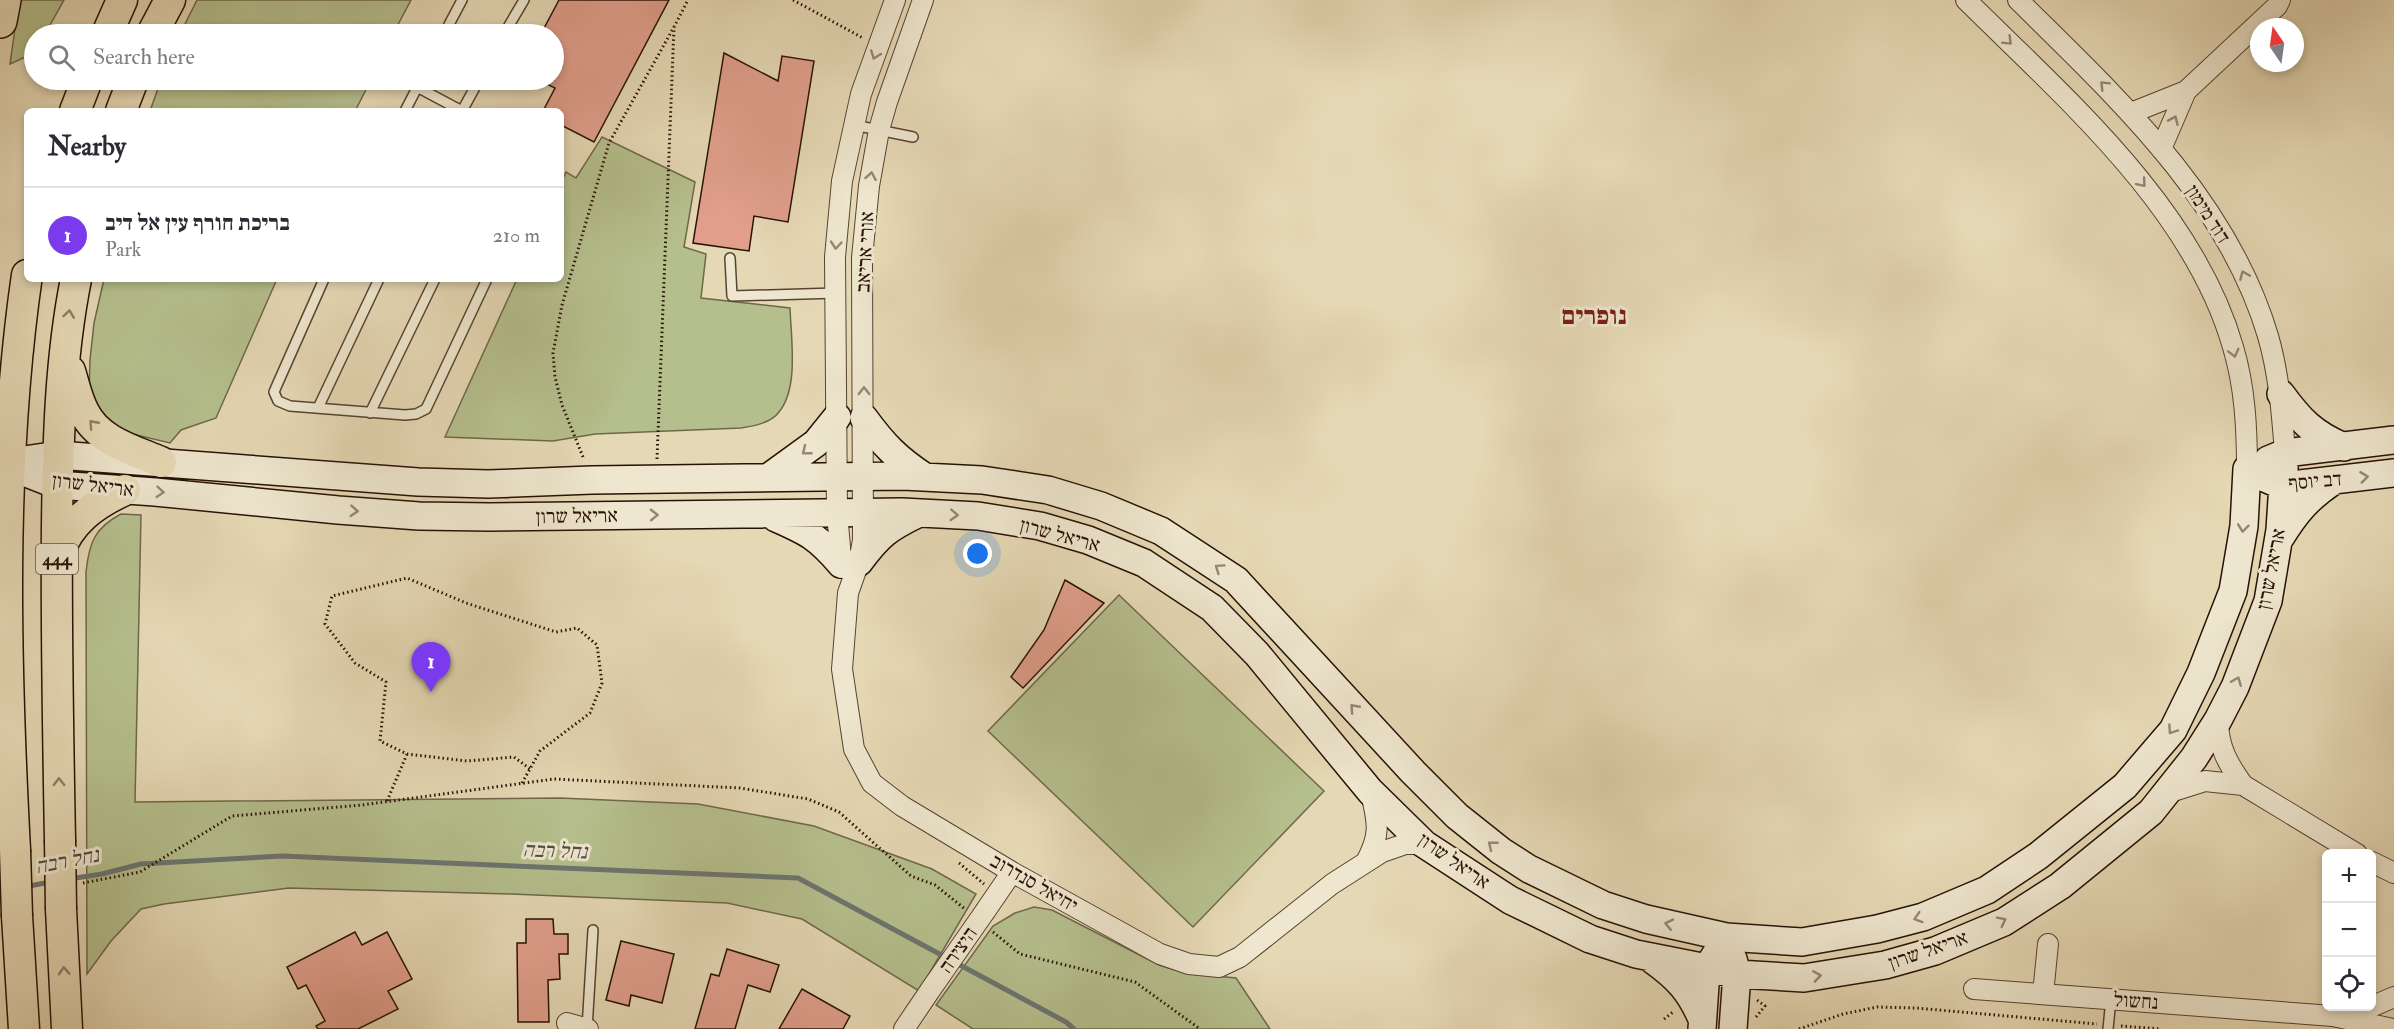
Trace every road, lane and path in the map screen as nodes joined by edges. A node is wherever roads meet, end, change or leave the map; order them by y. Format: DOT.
graph roads {
  1 [pos="4,0"];
  2 [pos="122,0"];
  3 [pos="170,0"];
  4 [pos="462,0"];
  5 [pos="524,0"];
  6 [pos="688,0"];
  7 [pos="794,0"];
  8 [pos="895,0"];
  9 [pos="923,0"];
  10 [pos="1966,0"];
  11 [pos="2018,0"];
  12 [pos="2280,0"];
  13 [pos="0,21"];
  14 [pos="111,24"];
  15 [pos="157,24"];
  16 [pos="449,24"];
  17 [pos="510,24"];
  18 [pos="674,27"];
  19 [pos="878,46"];
  20 [pos="83,90"];
  21 [pos="129,90"];
  22 [pos="416,90"];
  23 [pos="430,90"];
  24 [pos="474,90"];
  25 [pos="2186,91"];
  26 [pos="76,108"];
  27 [pos="122,108"];
  28 [pos="406,108"];
  29 [pos="457,108"];
  30 [pos="464,108"];
  31 [pos="2131,113"];
  32 [pos="854,125"];
  33 [pos="879,130"];
  34 [pos="913,137"];
  35 [pos="2161,149"];
  36 [pos="730,258"];
  37 [pos="26,282"];
  38 [pos="75,282"];
  39 [pos="323,282"];
  40 [pos="378,282"];
  41 [pos="434,282"];
  42 [pos="486,282"];
  43 [pos="836,293"];
  44 [pos="65,356"];
  45 [pos="2281,393"];
  46 [pos="318,408"];
  47 [pos="370,412"];
  48 [pos="837,417"];
  49 [pos="864,418"];
  50 [pos="2394,440"];
  51 [pos="2344,447"];
  52 [pos="2285,453"];
  53 [pos="58,455"];
  54 [pos="161,462"];
  55 [pos="1,463"];
  56 [pos="2247,469"];
  57 [pos="2394,472"];
  58 [pos="837,476"];
  59 [pos="864,476"];
  60 [pos="769,477"];
  61 [pos="925,477"];
  62 [pos="656,479"];
  63 [pos="592,480"];
  64 [pos="2333,481"];
  65 [pos="57,485"];
  66 [pos="2283,486"];
  67 [pos="125,490"];
  68 [pos="864,513"];
  69 [pos="919,513"];
  70 [pos="767,514"];
  71 [pos="837,514"];
  72 [pos="2278,542"];
  73 [pos="57,558"];
  74 [pos="850,563"];
  75 [pos="2218,720"];
  76 [pos="406,754"];
  77 [pos="530,769"];
  78 [pos="522,783"];
  79 [pos="2243,785"];
  80 [pos="1370,791"];
  81 [pos="2167,793"];
  82 [pos="387,801"];
  83 [pos="1424,844"];
  84 [pos="2349,849"];
  85 [pos="956,861"];
  86 [pos="1366,862"];
  87 [pos="2376,864"];
  88 [pos="1012,872"];
  89 [pos="2394,873"];
  90 [pos="993,891"];
  91 [pos="67,897"];
  92 [pos="980,917"];
  93 [pos="593,930"];
  94 [pos="1726,937"];
  95 [pos="2048,944"];
  96 [pos="1650,957"];
  97 [pos="1706,970"];
  98 [pos="1737,974"];
  99 [pos="1787,977"];
  100 [pos="1974,989"];
  101 [pos="2043,994"];
  102 [pos="2394,998"];
  103 [pos="2111,999"];
  104 [pos="2334,1016"];
  105 [pos="2394,1021"];
  106 [pos="567,1023"];
  107 [pos="1702,1024"];
  108 [pos="1733,1024"];
  109 [pos="2108,1027"];
  110 [pos="24,1029"];
  111 [pos="67,1029"];
  112 [pos="587,1029"];
  113 [pos="904,1029"];
  114 [pos="1200,1029"];
  115 [pos="1799,1029"];
  116 [pos="2161,1029"];
  117 [pos="2393,1029"];
  1 -- 13 [label="highway"];
  2 -- 14 [label="main road"];
  3 -- 15 [label="main road"];
  4 -- 16 [label="lane"];
  5 -- 17 [label="lane"];
  6 -- 18 [label="path"];
  7 -- 19 [label="path"];
  8 -- 19 [label="street, אורי אריאב"];
  9 -- 33 [label="street, אורי אריאב"];
  10 -- 56 [label="street, דוד מימון, one-way"];
  31 -- 11 [label="street, דוד מימון, one-way"];
  12 -- 25 [label="street"];
  18 -- 62 [label="path"];
  18 -- 63 [label="path"];
  19 -- 32 [label="street, אורי אריאב, one-way"];
  20 -- 26 [label="main road"];
  21 -- 27 [label="main road"];
  22 -- 28 [label="lane"];
  23 -- 29 [label="lane"];
  24 -- 30 [label="lane"];
  25 -- 31 [label="street"];
  35 -- 25 [label="street, one-way"];
  31 -- 35 [label="street, דוד מימון"];
  32 -- 33 [label="lane"];
  32 -- 43 [label="street, אורי אריאב, one-way"];
  33 -- 34 [label="lane"];
  49 -- 33 [label="street, אורי אריאב, one-way"];
  45 -- 35 [label="street, דוד מימון, one-way"];
  36 -- 43 [label="lane"];
  37 -- 55 [label="main road"];
  44 -- 38 [label="main road, 444, one-way"];
  39 -- 46 [label="lane"];
  40 -- 46 [label="lane"];
  41 -- 47 [label="lane"];
  42 -- 47 [label="lane"];
  43 -- 48 [label="street, אורי אריאב"];
  44 -- 53 [label="main road, 444"];
  54 -- 44 [label="main road, one-way"];
  45 -- 51 [label="main road"];
  45 -- 52 [label="street, דוד מימון"];
  46 -- 47 [label="lane"];
  48 -- 58 [label="street, אורי אריאב"];
  48 -- 60 [label="main road, one-way"];
  49 -- 59 [label="street, אורי אריאב"];
  49 -- 61 [label="main road"];
  50 -- 51 [label="main road, דב יוסף"];
  51 -- 52 [label="main road, דב יוסף"];
  52 -- 56 [label="main road, דב יוסף"];
  52 -- 66 [label="main road, דוד מימון"];
  53 -- 54 [label="main road, אריאל שרון"];
  53 -- 55 [label="main road, אריאל שרון"];
  53 -- 65 [label="main road, 444"];
  54 -- 63 [label="main road, אריאל שרון"];
  55 -- 65 [label="main road, אריאל שרון"];
  55 -- 110 [label="main road, bridge"];
  56 -- 66 [label="main road, דב יוסף"];
  56 -- 94 [label="main road, אריאל שרון, one-way"];
  64 -- 57 [label="main road, דב יוסף, one-way"];
  58 -- 59 [label="main road, אריאל שרון"];
  58 -- 60 [label="main road, אריאל שרון"];
  58 -- 71 [label="street, יחיאל סנדרוב"];
  59 -- 61 [label="main road, אריאל שרון"];
  59 -- 68 [label="street, אורי אריאב"];
  60 -- 62 [label="main road, אריאל שרון"];
  94 -- 61 [label="main road, אריאל שרון, one-way"];
  62 -- 63 [label="main road, אריאל שרון"];
  64 -- 66 [label="main road, דב יוסף"];
  64 -- 72 [label="main road"];
  65 -- 67 [label="main road, אריאל שרון"];
  65 -- 73 [label="main road, 444"];
  66 -- 72 [label="main road, אריאל שרון"];
  67 -- 70 [label="main road, אריאל שרון, one-way"];
  67 -- 73 [label="main road"];
  68 -- 69 [label="main road, אריאל שרון"];
  68 -- 71 [label="main road, אריאל שרון"];
  68 -- 74 [label="street, יחיאל סנדרוב"];
  69 -- 74 [label="main road"];
  69 -- 80 [label="main road, אריאל שרון, one-way"];
  70 -- 71 [label="main road, אריאל שרון"];
  70 -- 74 [label="main road"];
  71 -- 74 [label="street, יחיאל סנדרוב"];
  75 -- 72 [label="main road, אריאל שרון, one-way"];
  91 -- 73 [label="main road, 444, one-way, bridge"];
  74 -- 88 [label="street, יחיאל סנדרוב"];
  75 -- 79 [label="street"];
  75 -- 81 [label="main road, אריאל שרון"];
  76 -- 77 [label="path"];
  76 -- 77 [label="path"];
  76 -- 82 [label="path"];
  77 -- 78 [label="path"];
  78 -- 82 [label="path"];
  78 -- 92 [label="path"];
  79 -- 81 [label="street"];
  79 -- 84 [label="street"];
  80 -- 83 [label="main road, אריאל שרון"];
  80 -- 86 [label="street"];
  99 -- 81 [label="main road, אריאל שרון, one-way"];
  82 -- 91 [label="path"];
  83 -- 86 [label="street, יחיאל סנדרוב"];
  83 -- 96 [label="main road, אריאל שרון"];
  85 -- 90 [label="path"];
  86 -- 88 [label="street, יחיאל סנדרוב"];
  87 -- 89 [label="street"];
  88 -- 92 [label="street, היצירה"];
  111 -- 91 [label="main road, 444, one-way"];
  92 -- 113 [label="street, היצירה, bridge"];
  92 -- 114 [label="path"];
  93 -- 112 [label="lane"];
  94 -- 97 [label="main road"];
  94 -- 98 [label="main road"];
  95 -- 101 [label="street"];
  96 -- 97 [label="main road, אריאל שרון"];
  96 -- 107 [label="main road"];
  97 -- 98 [label="main road, אריאל שרון"];
  97 -- 107 [label="main road"];
  98 -- 99 [label="main road, אריאל שרון"];
  98 -- 108 [label="main road"];
  99 -- 108 [label="main road"];
  100 -- 101 [label="street, נחשול"];
  101 -- 103 [label="street, נחשול"];
  102 -- 104 [label="street, נחשול"];
  102 -- 105 [label="street"];
  103 -- 104 [label="street, נחשול"];
  103 -- 109 [label="lane"];
  104 -- 117 [label="street, נחשול"];
  106 -- 112 [label="street"];
  109 -- 115 [label="path"];
  109 -- 116 [label="path"];
}
